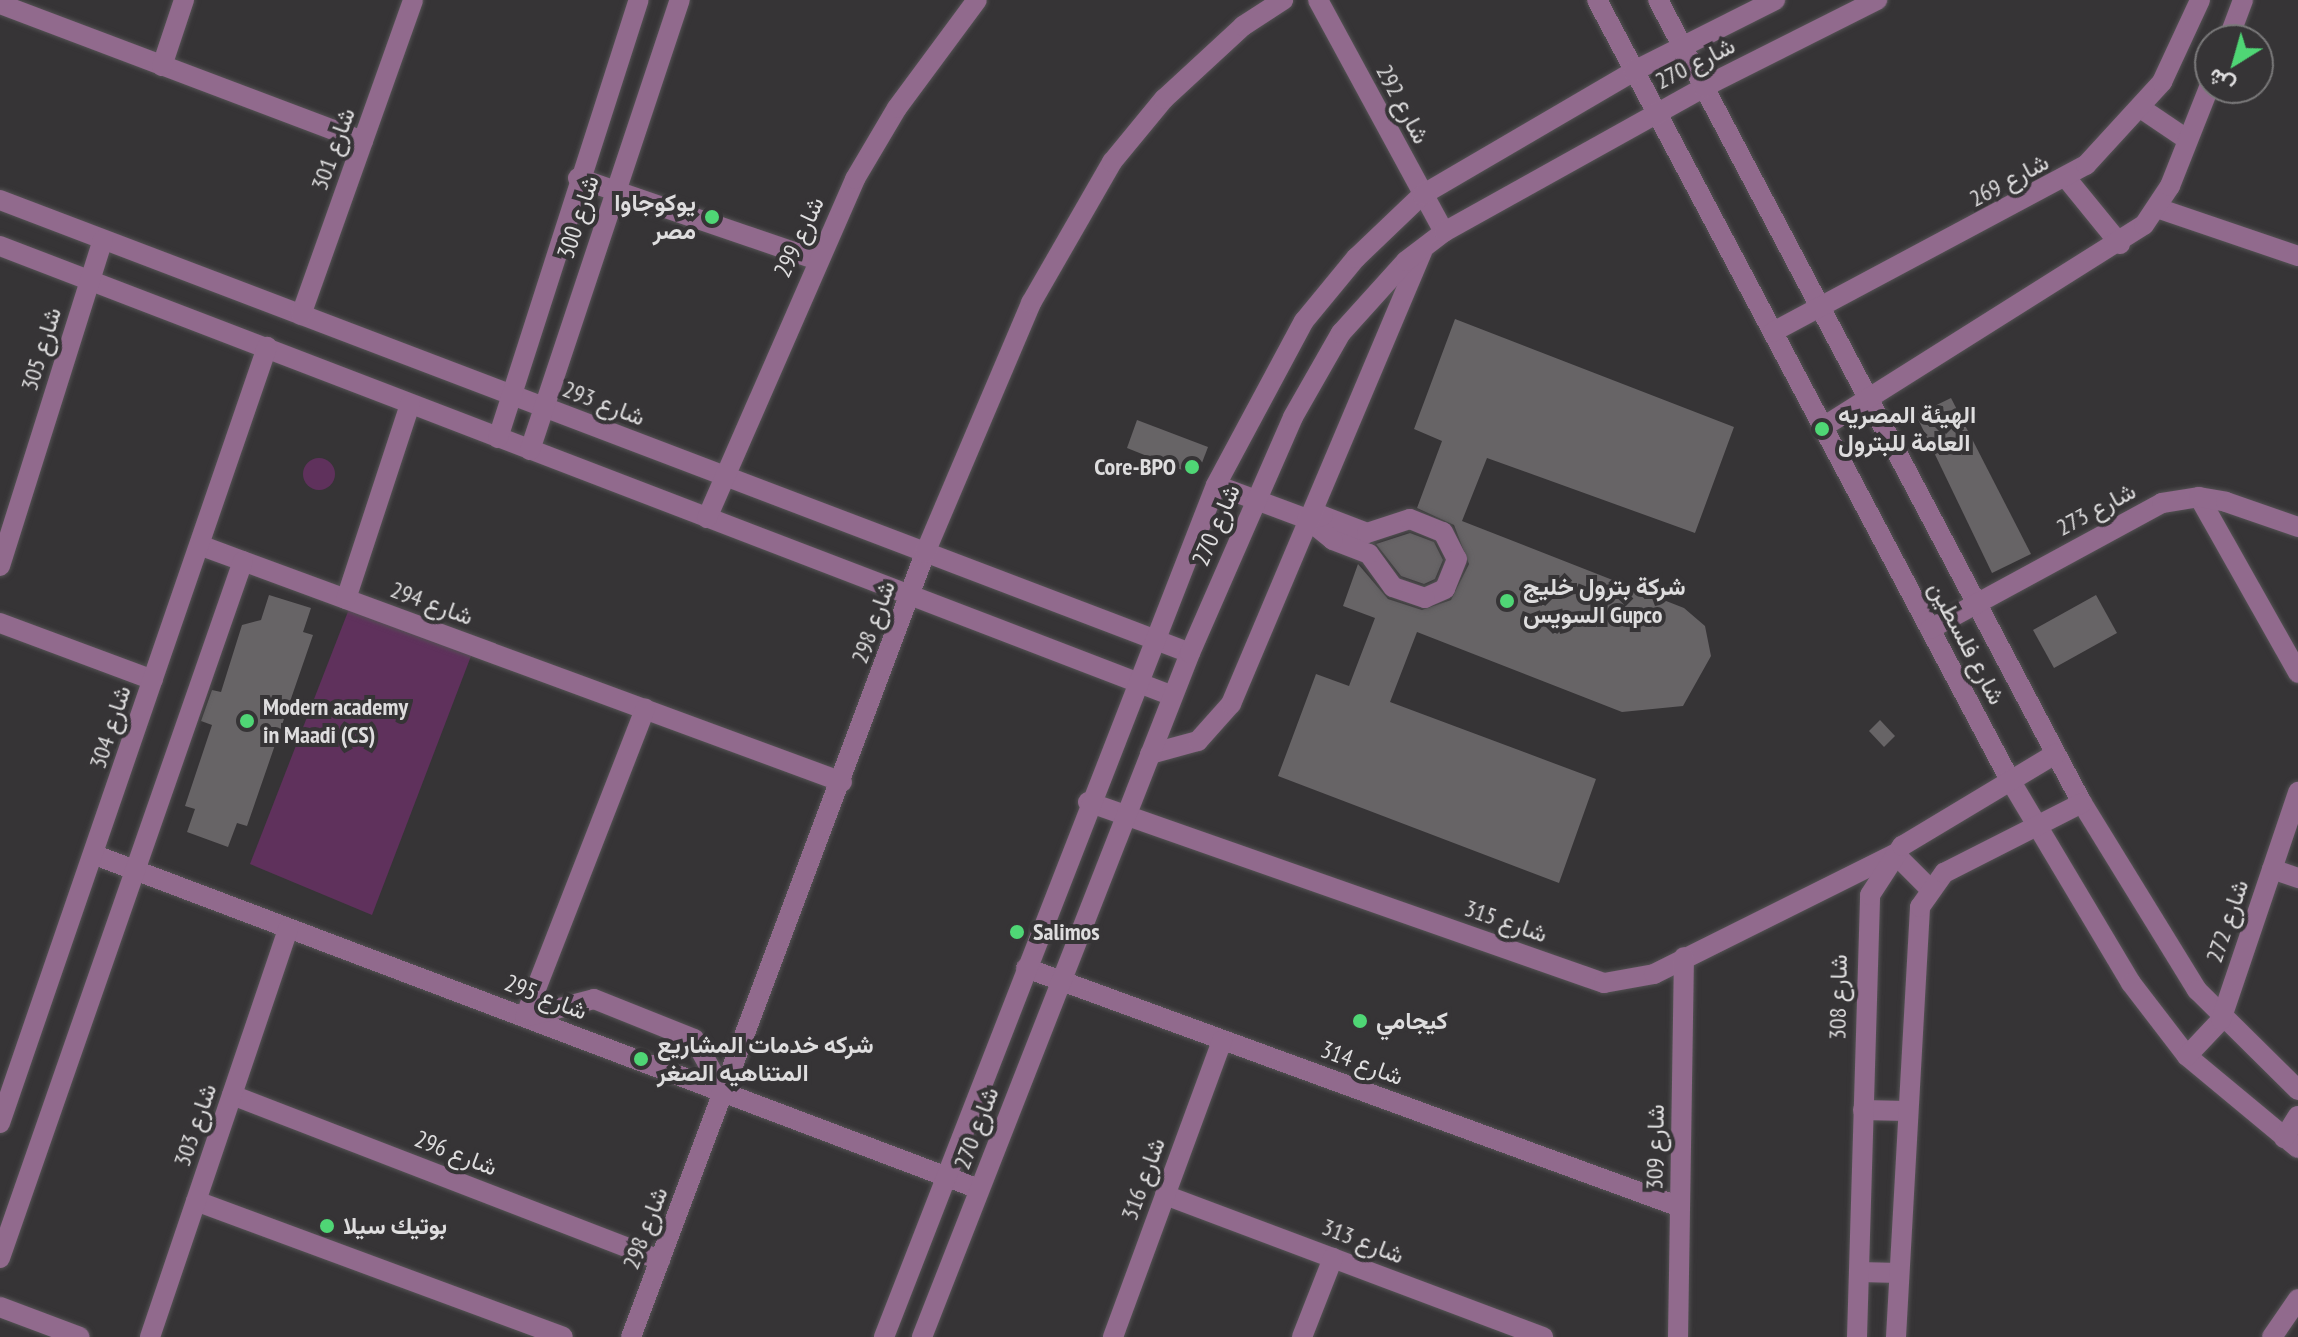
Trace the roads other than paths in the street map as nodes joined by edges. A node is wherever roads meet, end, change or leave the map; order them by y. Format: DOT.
graph roads {
  1 [pos="184,0"];
  2 [pos="413,0"];
  3 [pos="639,0"];
  4 [pos="680,0"];
  5 [pos="977,0"];
  6 [pos="1283,0"];
  7 [pos="1318,0"];
  8 [pos="1597,0"];
  9 [pos="1658,0"];
  10 [pos="1775,0"];
  11 [pos="1877,0"];
  12 [pos="2200,0"];
  13 [pos="2243,0"];
  14 [pos="0,4"];
  15 [pos="2234,24"];
  16 [pos="1682,46"];
  17 [pos="162,66"];
  18 [pos="1634,71"];
  19 [pos="1704,87"];
  20 [pos="2202,104"];
  21 [pos="2142,109"];
  22 [pos="1656,112"];
  23 [pos="2188,140"];
  24 [pos="363,141"];
  25 [pos="578,178"];
  26 [pos="2067,179"];
  27 [pos="613,190"];
  28 [pos="1422,195"];
  29 [pos="0,200"];
  30 [pos="2157,208"];
  31 [pos="1444,232"];
  32 [pos="103,240"];
  33 [pos="2120,244"];
  34 [pos="0,246"];
  35 [pos="1424,247"];
  36 [pos="2298,256"];
  37 [pos="815,259"];
  38 [pos="89,282"];
  39 [pos="1819,308"];
  40 [pos="301,315"];
  41 [pos="1773,332"];
  42 [pos="267,347"];
  43 [pos="512,396"];
  44 [pos="1868,401"];
  45 [pos="410,404"];
  46 [pos="544,408"];
  47 [pos="1823,427"];
  48 [pos="498,438"];
  49 [pos="530,450"];
  50 [pos="724,476"];
  51 [pos="1216,485"];
  52 [pos="2199,497"];
  53 [pos="1255,500"];
  54 [pos="707,518"];
  55 [pos="1307,519"];
  56 [pos="2298,527"];
  57 [pos="1377,531"];
  58 [pos="202,546"];
  59 [pos="925,553"];
  60 [pos="1369,554"];
  61 [pos="243,561"];
  62 [pos="0,566"];
  63 [pos="910,595"];
  64 [pos="346,599"];
  65 [pos="1976,604"];
  66 [pos="0,623"];
  67 [pos="1930,629"];
  68 [pos="1152,639"];
  69 [pos="1190,653"];
  70 [pos="2298,673"];
  71 [pos="153,680"];
  72 [pos="1136,682"];
  73 [pos="1173,696"];
  74 [pos="645,709"];
  75 [pos="1150,754"];
  76 [pos="2055,754"];
  77 [pos="2010,780"];
  78 [pos="842,782"];
  79 [pos="2298,792"];
  80 [pos="1088,802"];
  81 [pos="2082,803"];
  82 [pos="1125,815"];
  83 [pos="2037,826"];
  84 [pos="2291,833"];
  85 [pos="1895,854"];
  86 [pos="95,855"];
  87 [pos="2272,869"];
  88 [pos="137,871"];
  89 [pos="2298,878"];
  90 [pos="1930,889"];
  91 [pos="288,929"];
  92 [pos="1684,957"];
  93 [pos="1026,968"];
  94 [pos="1061,981"];
  95 [pos="525,1017"];
  96 [pos="2221,1020"];
  97 [pos="1222,1040"];
  98 [pos="2187,1056"];
  99 [pos="2298,1090"];
  100 [pos="724,1093"];
  101 [pos="232,1095"];
  102 [pos="1863,1110"];
  103 [pos="1906,1111"];
  104 [pos="2298,1116"];
  105 [pos="0,1123"];
  106 [pos="2291,1143"];
  107 [pos="945,1177"];
  108 [pos="979,1189"];
  109 [pos="1165,1195"];
  110 [pos="196,1201"];
  111 [pos="1680,1207"];
  112 [pos="0,1258"];
  113 [pos="1333,1258"];
  114 [pos="660,1260"];
  115 [pos="1859,1272"];
  116 [pos="1899,1273"];
  117 [pos="2298,1299"];
  118 [pos="0,1307"];
  119 [pos="80,1337"];
  120 [pos="150,1337"];
  121 [pos="563,1337"];
  122 [pos="631,1337"];
  123 [pos="884,1337"];
  124 [pos="922,1337"];
  125 [pos="1113,1337"];
  126 [pos="1302,1337"];
  127 [pos="1543,1337"];
  128 [pos="1678,1337"];
  129 [pos="1857,1337"];
  130 [pos="1896,1337"];
  131 [pos="2272,1337"];
  1 -- 17 [label="street"];
  2 -- 24 [label="street, شارع 301"];
  3 -- 25 [label="street, شارع 300"];
  4 -- 27 [label="street, شارع 300"];
  5 -- 37 [label="street, شارع 299"];
  6 -- 59 [label="street, شارع 298"];
  7 -- 28 [label="street, شارع 292"];
  8 -- 18 [label="street"];
  9 -- 16 [label="street"];
  10 -- 16 [label="street, شارع 270"];
  11 -- 19 [label="street, شارع 270"];
  12 -- 21 [label="street, شارع 269"];
  13 -- 15 [label="street"];
  14 -- 17 [label="street"];
  16 -- 18 [label="street, شارع 270"];
  16 -- 19 [label="street, شارع فلسطين"];
  17 -- 24 [label="street"];
  18 -- 22 [label="street, شارع فلسطين"];
  18 -- 28 [label="street, شارع 270"];
  19 -- 22 [label="street, شارع 270"];
  19 -- 39 [label="street, شارع فلسطين"];
  20 -- 23 [label="street"];
  21 -- 23 [label="street"];
  21 -- 26 [label="street, شارع 269"];
  22 -- 31 [label="street, شارع 270"];
  22 -- 41 [label="street, شارع فلسطين"];
  23 -- 30 [label="street"];
  24 -- 40 [label="street, شارع 301"];
  25 -- 27 [label="street"];
  25 -- 43 [label="street, شارع 300"];
  26 -- 33 [label="street"];
  26 -- 39 [label="street, شارع 269"];
  27 -- 37 [label="street"];
  27 -- 46 [label="street, شارع 300"];
  28 -- 31 [label="street, شارع 292"];
  28 -- 51 [label="street, شارع 270"];
  29 -- 32 [label="street, شارع 293"];
  30 -- 33 [label="street"];
  30 -- 36 [label="street"];
  31 -- 35 [label="street, شارع 270"];
  32 -- 38 [label="street, شارع 305"];
  32 -- 40 [label="street, شارع 293"];
  33 -- 44 [label="street"];
  34 -- 38 [label="street"];
  35 -- 53 [label="street, شارع 270"];
  35 -- 55 [label="street"];
  37 -- 50 [label="street, شارع 299"];
  38 -- 42 [label="street"];
  38 -- 62 [label="street, شارع 305"];
  39 -- 41 [label="street, شارع 269"];
  39 -- 44 [label="street, شارع فلسطين"];
  40 -- 43 [label="street, شارع 293"];
  41 -- 47 [label="street, شارع فلسطين"];
  42 -- 45 [label="street"];
  42 -- 58 [label="street, شارع 304"];
  43 -- 46 [label="street, شارع 293"];
  43 -- 48 [label="street, شارع 300"];
  44 -- 47 [label="street"];
  44 -- 65 [label="street, شارع فلسطين"];
  45 -- 48 [label="street"];
  45 -- 64 [label="street"];
  46 -- 49 [label="street, شارع 300"];
  46 -- 50 [label="street, شارع 293"];
  47 -- 67 [label="street, شارع فلسطين"];
  48 -- 49 [label="street"];
  49 -- 54 [label="street"];
  50 -- 54 [label="street, شارع 299"];
  50 -- 59 [label="street, شارع 293"];
  51 -- 53 [label="street"];
  51 -- 68 [label="street, شارع 270"];
  52 -- 56 [label="street, شارع 273"];
  52 -- 65 [label="street, شارع 273"];
  52 -- 70 [label="street"];
  53 -- 55 [label="street"];
  53 -- 69 [label="street, شارع 270"];
  54 -- 63 [label="street"];
  55 -- 57 [label="street"];
  55 -- 60 [label="street"];
  55 -- 75 [label="street"];
  57 -- 60 [label="street"];
  57 -- 60 [label="street"];
  58 -- 61 [label="street, شارع 294"];
  58 -- 71 [label="street, شارع 304"];
  59 -- 63 [label="street, شارع 298"];
  59 -- 68 [label="street, شارع 293"];
  61 -- 64 [label="street, شارع 294"];
  61 -- 88 [label="street"];
  63 -- 72 [label="street"];
  63 -- 78 [label="street, شارع 298"];
  64 -- 74 [label="street, شارع 294"];
  65 -- 67 [label="street, شارع 273"];
  65 -- 76 [label="street, شارع فلسطين"];
  66 -- 71 [label="street"];
  67 -- 77 [label="street, شارع فلسطين"];
  68 -- 69 [label="street, شارع 293"];
  68 -- 72 [label="street, شارع 270"];
  69 -- 73 [label="street, شارع 270"];
  71 -- 86 [label="street, شارع 304"];
  72 -- 73 [label="street"];
  72 -- 80 [label="street, شارع 270"];
  73 -- 75 [label="street, شارع 270"];
  74 -- 78 [label="street, شارع 294"];
  74 -- 95 [label="street"];
  75 -- 82 [label="street, شارع 270"];
  76 -- 77 [label="street, شارع 308"];
  76 -- 81 [label="street, شارع فلسطين"];
  77 -- 83 [label="street, شارع فلسطين"];
  77 -- 85 [label="street, شارع 308"];
  78 -- 100 [label="street, شارع 298"];
  79 -- 84 [label="street, شارع 272"];
  80 -- 82 [label="street, شارع 315"];
  80 -- 93 [label="street, شارع 270"];
  81 -- 83 [label="street"];
  81 -- 96 [label="street, شارع فلسطين"];
  82 -- 92 [label="street, شارع 315"];
  82 -- 94 [label="street, شارع 270"];
  83 -- 90 [label="street"];
  83 -- 98 [label="street, شارع فلسطين"];
  84 -- 87 [label="street, شارع 272"];
  85 -- 90 [label="street"];
  85 -- 92 [label="street, شارع 315"];
  85 -- 102 [label="street, شارع 308"];
  86 -- 88 [label="street, شارع 295"];
  86 -- 105 [label="street, شارع 304"];
  87 -- 89 [label="street"];
  87 -- 96 [label="street, شارع 272"];
  88 -- 91 [label="street, شارع 295"];
  88 -- 112 [label="street"];
  90 -- 103 [label="street"];
  91 -- 95 [label="street, شارع 295"];
  91 -- 101 [label="street, شارع 303"];
  92 -- 111 [label="street, شارع 309"];
  93 -- 94 [label="street, شارع 314"];
  93 -- 107 [label="street, شارع 270"];
  94 -- 97 [label="street, شارع 314"];
  94 -- 108 [label="street, شارع 270"];
  95 -- 100 [label="street, شارع 295"];
  95 -- 100 [label="street"];
  96 -- 98 [label="street, شارع 272"];
  96 -- 99 [label="street, شارع فلسطين"];
  97 -- 109 [label="street, شارع 316"];
  97 -- 111 [label="street, شارع 314"];
  98 -- 106 [label="street, شارع فلسطين"];
  100 -- 107 [label="street, شارع 295"];
  100 -- 114 [label="street, شارع 298"];
  101 -- 110 [label="street, شارع 303"];
  101 -- 114 [label="street, شارع 296"];
  102 -- 103 [label="street"];
  102 -- 115 [label="street, شارع 308"];
  103 -- 116 [label="street"];
  104 -- 106 [label="street"];
  107 -- 108 [label="street, شارع 295"];
  107 -- 123 [label="street, شارع 270"];
  108 -- 124 [label="street, شارع 270"];
  109 -- 113 [label="street, شارع 313"];
  109 -- 125 [label="street, شارع 316"];
  110 -- 120 [label="street, شارع 303"];
  110 -- 121 [label="street"];
  111 -- 128 [label="street, شارع 309"];
  113 -- 126 [label="street"];
  113 -- 127 [label="street, شارع 313"];
  114 -- 122 [label="street, شارع 298"];
  115 -- 116 [label="street"];
  115 -- 129 [label="street, شارع 308"];
  116 -- 130 [label="street"];
  117 -- 131 [label="street"];
  118 -- 119 [label="street"];
}
